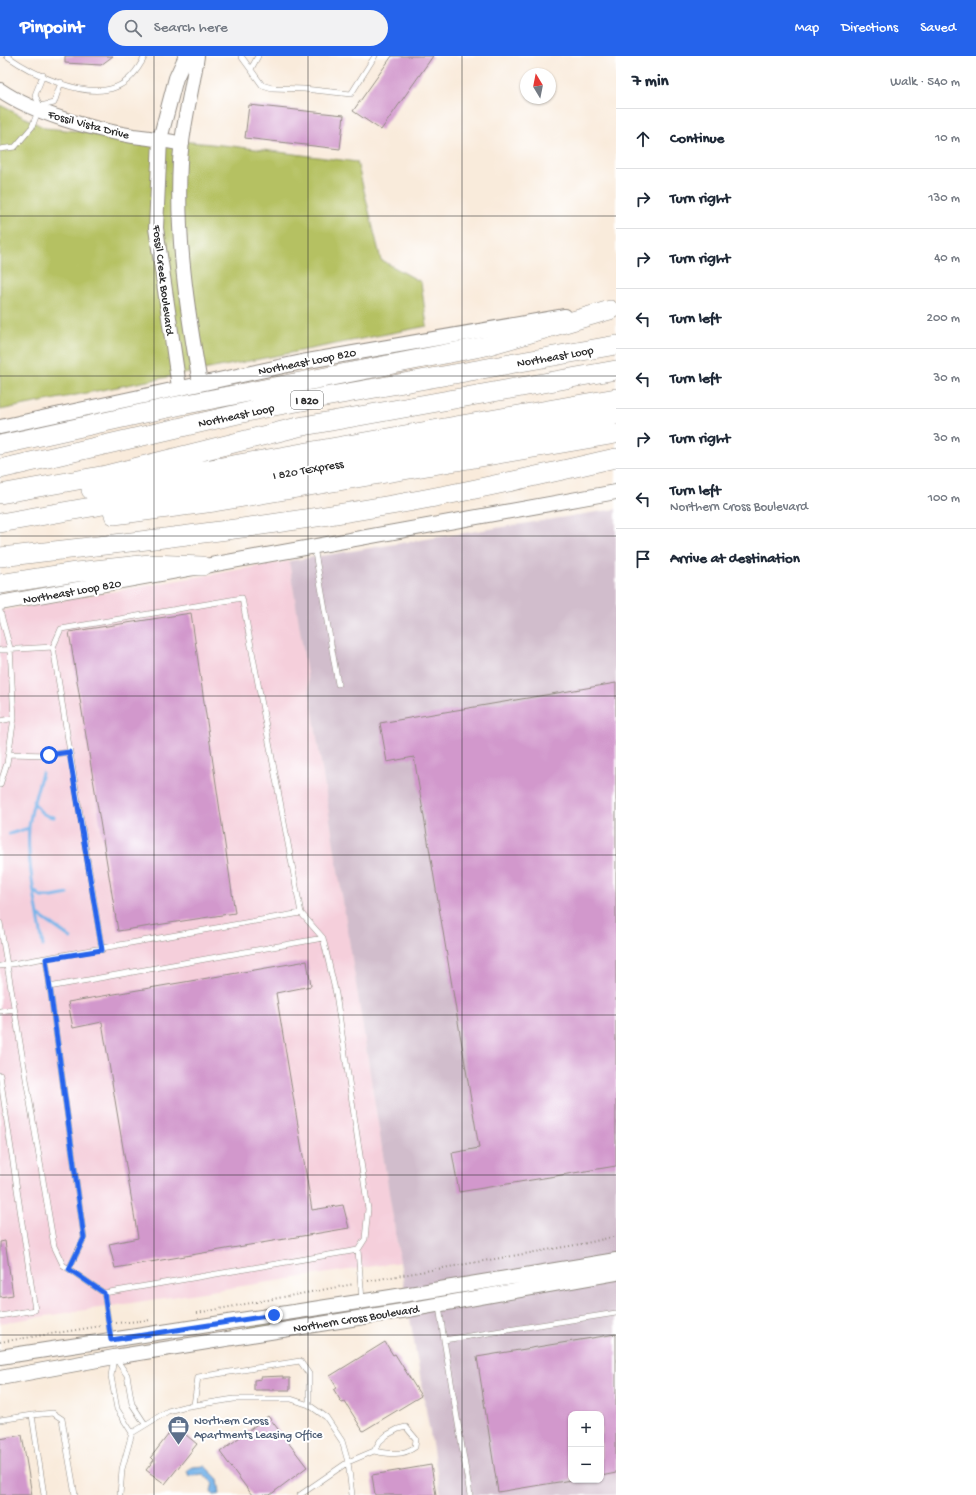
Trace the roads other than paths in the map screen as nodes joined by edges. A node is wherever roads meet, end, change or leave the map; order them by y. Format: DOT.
graph roads {
  1 [pos="8,56"];
  2 [pos="145,56"];
  3 [pos="186,56"];
  4 [pos="197,56"];
  5 [pos="241,56"];
  6 [pos="258,56"];
  7 [pos="375,56"];
  8 [pos="251,69"];
  9 [pos="43,75"];
  10 [pos="61,82"];
  11 [pos="0,90"];
  12 [pos="39,108"];
  13 [pos="160,138"];
  14 [pos="182,144"];
  15 [pos="0,149"];
  16 [pos="184,282"];
  17 [pos="163,286"];
  18 [pos="613,310"];
  19 [pos="616,345"];
  20 [pos="616,370"];
  21 [pos="200,383"];
  22 [pos="179,387"];
  23 [pos="616,398"];
  24 [pos="616,415"];
  25 [pos="0,427"];
  26 [pos="607,435"];
  27 [pos="0,445"];
  28 [pos="616,458"];
  29 [pos="0,469"];
  30 [pos="616,492"];
  31 [pos="0,494"];
  32 [pos="0,506"];
  33 [pos="59,512"];
  34 [pos="0,523"];
  35 [pos="313,546"];
  36 [pos="0,558"];
  37 [pos="202,566"];
  38 [pos="0,584"];
  39 [pos="0,603"];
  40 [pos="0,611"];
  41 [pos="52,647"];
  42 [pos="10,648"];
  43 [pos="0,650"];
  44 [pos="338,684"];
  45 [pos="14,718"];
  46 [pos="0,721"];
  47 [pos="69,752"];
  48 [pos="9,754"];
  49 [pos="0,785"];
  50 [pos="301,913"];
  51 [pos="0,923"];
  52 [pos="323,938"];
  53 [pos="102,950"];
  54 [pos="46,959"];
  55 [pos="7,965"];
  56 [pos="0,966"];
  57 [pos="49,987"];
  58 [pos="14,1009"];
  59 [pos="0,1012"];
  60 [pos="0,1075"];
  61 [pos="358,1250"];
  62 [pos="616,1260"];
  63 [pos="69,1269"];
  64 [pos="616,1273"];
  65 [pos="104,1293"];
  66 [pos="362,1302"];
  67 [pos="438,1304"];
  68 [pos="616,1313"];
  69 [pos="0,1316"];
  70 [pos="111,1340"];
  71 [pos="444,1340"];
  72 [pos="0,1357"];
  73 [pos="114,1357"];
  74 [pos="0,1378"];
  75 [pos="194,1405"];
  76 [pos="309,1405"];
  77 [pos="32,1415"];
  78 [pos="0,1420"];
  79 [pos="145,1424"];
  80 [pos="132,1433"];
  81 [pos="374,1451"];
  82 [pos="348,1462"];
  83 [pos="44,1495"];
  84 [pos="75,1495"];
  85 [pos="120,1495"];
  86 [pos="300,1495"];
  87 [pos="352,1495"];
  88 [pos="470,1495"];
  1 -- 9 [label="lane"];
  2 -- 10 [label="lane"];
  3 -- 13 [label="main road, Fossil Creek Boulevard"];
  4 -- 14 [label="main road, Fossil Creek Boulevard"];
  5 -- 8 [label="lane"];
  6 -- 8 [label="lane"];
  7 -- 8 [label="lane"];
  9 -- 10 [label="lane"];
  9 -- 12 [label="lane"];
  10 -- 12 [label="lane"];
  11 -- 12 [label="main road, Fossil Vista Drive"];
  12 -- 13 [label="main road, Fossil Vista Drive"];
  12 -- 15 [label="lane"];
  13 -- 14 [label="main road, Fossil Vista Drive"];
  13 -- 17 [label="main road, Fossil Creek Boulevard"];
  14 -- 16 [label="main road, Fossil Creek Boulevard"];
  16 -- 17 [label="main road"];
  16 -- 21 [label="main road, Fossil Creek Boulevard"];
  17 -- 22 [label="main road, Fossil Creek Boulevard"];
  18 -- 21 [label="main road, Northeast Loop 820"];
  18 -- 27 [label="highway"];
  19 -- 29 [label="highway, Northeast Loop / I 820"];
  20 -- 31 [label="highway"];
  21 -- 22 [label="main road, Northeast Loop 820"];
  22 -- 25 [label="main road, Northeast Loop 820"];
  23 -- 32 [label="highway, I 820 TEXpress"];
  24 -- 33 [label="highway, I 820 TEXpress"];
  26 -- 33 [label="highway"];
  28 -- 36 [label="highway"];
  30 -- 35 [label="main road, Northeast Loop 820"];
  33 -- 34 [label="highway, I 820 TEXpress"];
  35 -- 37 [label="main road, Northeast Loop 820"];
  35 -- 44 [label="lane"];
  37 -- 38 [label="highway"];
  37 -- 39 [label="main road, Northeast Loop 820"];
  40 -- 42 [label="lane"];
  41 -- 42 [label="lane"];
  41 -- 47 [label="lane"];
  41 -- 50 [label="lane"];
  42 -- 43 [label="lane"];
  42 -- 45 [label="lane"];
  45 -- 46 [label="lane"];
  45 -- 48 [label="lane"];
  47 -- 48 [label="lane"];
  47 -- 53 [label="lane"];
  48 -- 49 [label="lane"];
  50 -- 52 [label="lane"];
  50 -- 53 [label="lane"];
  51 -- 55 [label="lane"];
  52 -- 57 [label="lane"];
  52 -- 61 [label="lane"];
  53 -- 54 [label="lane"];
  54 -- 55 [label="lane"];
  54 -- 57 [label="lane"];
  55 -- 56 [label="lane"];
  55 -- 58 [label="lane"];
  57 -- 63 [label="lane"];
  58 -- 59 [label="lane"];
  58 -- 63 [label="lane"];
  60 -- 69 [label="lane"];
  61 -- 65 [label="lane"];
  61 -- 66 [label="lane"];
  62 -- 66 [label="main road, Northern Cross Boulevard"];
  63 -- 65 [label="lane"];
  64 -- 67 [label="main road, Northern Cross Boulevard"];
  65 -- 70 [label="lane"];
  66 -- 70 [label="main road, Northern Cross Boulevard"];
  67 -- 71 [label="lane"];
  67 -- 73 [label="main road, Northern Cross Boulevard"];
  68 -- 71 [label="lane"];
  70 -- 72 [label="main road, Northern Cross Boulevard"];
  70 -- 73 [label="main road"];
  71 -- 88 [label="lane"];
  73 -- 74 [label="main road, Northern Cross Boulevard"];
  73 -- 79 [label="lane"];
  73 -- 80 [label="lane"];
  75 -- 76 [label="lane"];
  75 -- 76 [label="lane"];
  75 -- 79 [label="lane"];
  76 -- 82 [label="lane"];
  77 -- 78 [label="lane"];
  77 -- 83 [label="lane"];
  77 -- 84 [label="lane"];
  79 -- 80 [label="lane"];
  80 -- 85 [label="lane"];
  81 -- 81 [label="lane"];
  81 -- 82 [label="lane"];
  82 -- 86 [label="lane"];
  82 -- 87 [label="lane"];
}
